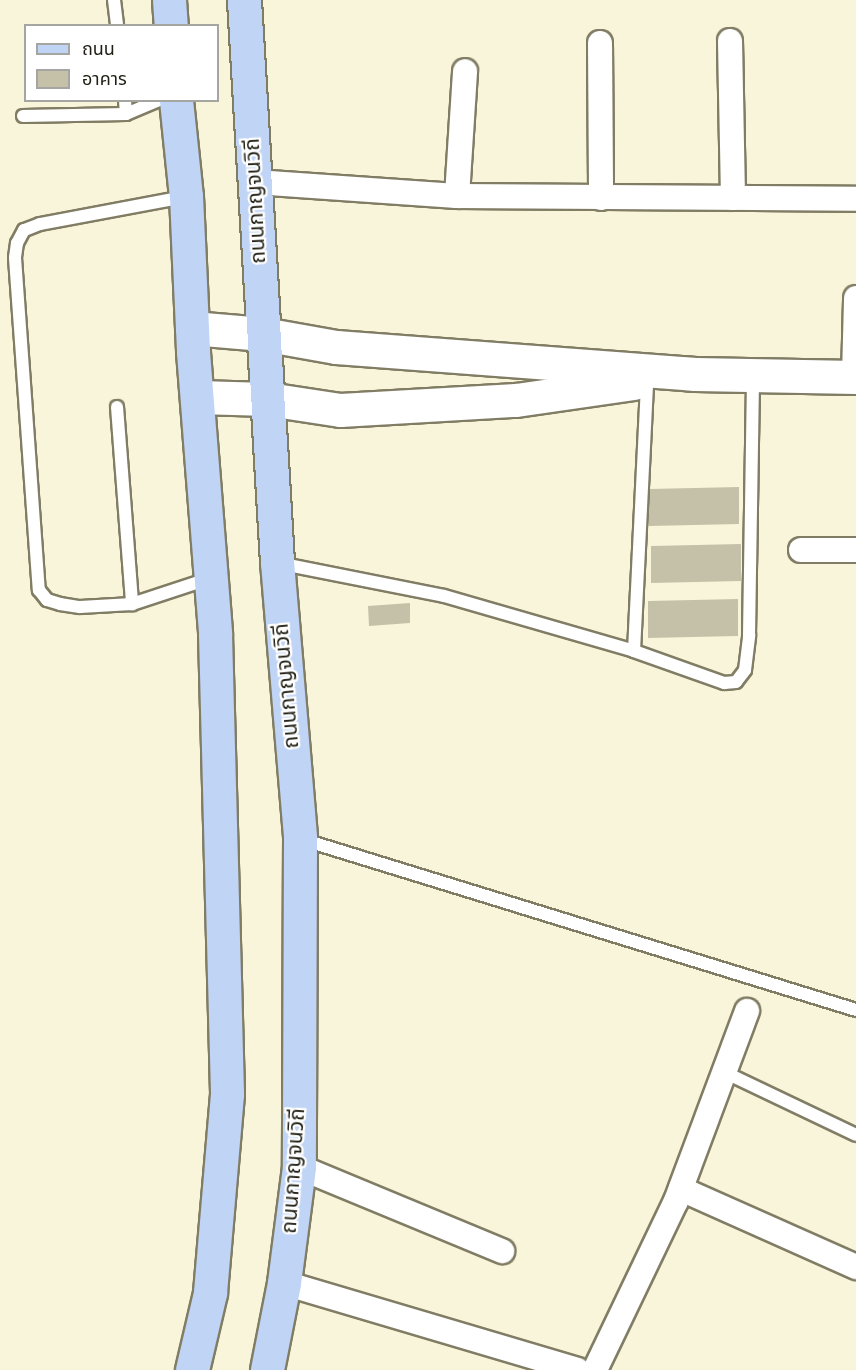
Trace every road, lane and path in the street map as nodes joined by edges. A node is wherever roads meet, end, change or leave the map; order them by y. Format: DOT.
graph roads {
  1 [pos="114,0"];
  2 [pos="169,0"];
  3 [pos="244,0"];
  4 [pos="117,24"];
  5 [pos="171,24"];
  6 [pos="730,41"];
  7 [pos="600,44"];
  8 [pos="465,71"];
  9 [pos="125,102"];
  10 [pos="154,102"];
  11 [pos="176,102"];
  12 [pos="126,114"];
  13 [pos="23,116"];
  14 [pos="255,182"];
  15 [pos="186,196"];
  16 [pos="457,196"];
  17 [pos="602,198"];
  18 [pos="733,198"];
  19 [pos="856,200"];
  20 [pos="856,298"];
  21 [pos="192,328"];
  22 [pos="264,334"];
  23 [pos="695,374"];
  24 [pos="753,375"];
  25 [pos="855,377"];
  26 [pos="646,381"];
  27 [pos="197,397"];
  28 [pos="268,399"];
  29 [pos="117,407"];
  30 [pos="801,550"];
  31 [pos="856,550"];
  32 [pos="277,562"];
  33 [pos="212,578"];
  34 [pos="132,604"];
  35 [pos="634,651"];
  36 [pos="300,838"];
  37 [pos="856,1010"];
  38 [pos="747,1011"];
  39 [pos="724,1072"];
  40 [pos="856,1135"];
  41 [pos="299,1167"];
  42 [pos="681,1189"];
  43 [pos="502,1251"];
  44 [pos="856,1267"];
  45 [pos="284,1283"];
  46 [pos="192,1370"];
  47 [pos="267,1370"];
  48 [pos="577,1370"];
  49 [pos="595,1370"];
  1 -- 4 [label="lane"];
  2 -- 5 [label="main road"];
  3 -- 14 [label="main road, ถนนกาญจนวิถี"];
  6 -- 18 [label="street"];
  7 -- 17 [label="street"];
  8 -- 16 [label="street"];
  9 -- 12 [label="lane"];
  10 -- 12 [label="lane"];
  11 -- 15 [label="main road"];
  12 -- 13 [label="lane"];
  14 -- 16 [label="street"];
  14 -- 22 [label="main road, ถนนกาญจนวิถี"];
  15 -- 21 [label="main road"];
  15 -- 34 [label="lane"];
  16 -- 17 [label="street"];
  17 -- 18 [label="street"];
  18 -- 19 [label="street"];
  20 -- 25 [label="street"];
  21 -- 22 [label="main road"];
  21 -- 27 [label="main road"];
  22 -- 23 [label="main road"];
  22 -- 28 [label="main road, ถนนกาญจนวิถี"];
  23 -- 24 [label="main road"];
  23 -- 26 [label="main road"];
  24 -- 25 [label="main road"];
  24 -- 35 [label="lane"];
  26 -- 28 [label="main road"];
  26 -- 35 [label="lane"];
  27 -- 28 [label="main road"];
  27 -- 33 [label="main road"];
  28 -- 32 [label="main road, ถนนกาญจนวิถี"];
  29 -- 34 [label="lane"];
  30 -- 31 [label="street"];
  32 -- 35 [label="lane"];
  32 -- 36 [label="main road, ถนนกาญจนวิถี"];
  33 -- 34 [label="lane"];
  33 -- 46 [label="main road"];
  36 -- 37 [label="lane"];
  36 -- 41 [label="main road, ถนนกาญจนวิถี"];
  38 -- 39 [label="street"];
  39 -- 40 [label="lane"];
  39 -- 42 [label="street"];
  41 -- 43 [label="street"];
  41 -- 45 [label="main road, ถนนกาญจนวิถี"];
  42 -- 44 [label="street"];
  42 -- 49 [label="street"];
  45 -- 47 [label="main road, ถนนกาญจนวิถี"];
  45 -- 48 [label="street"];
}
